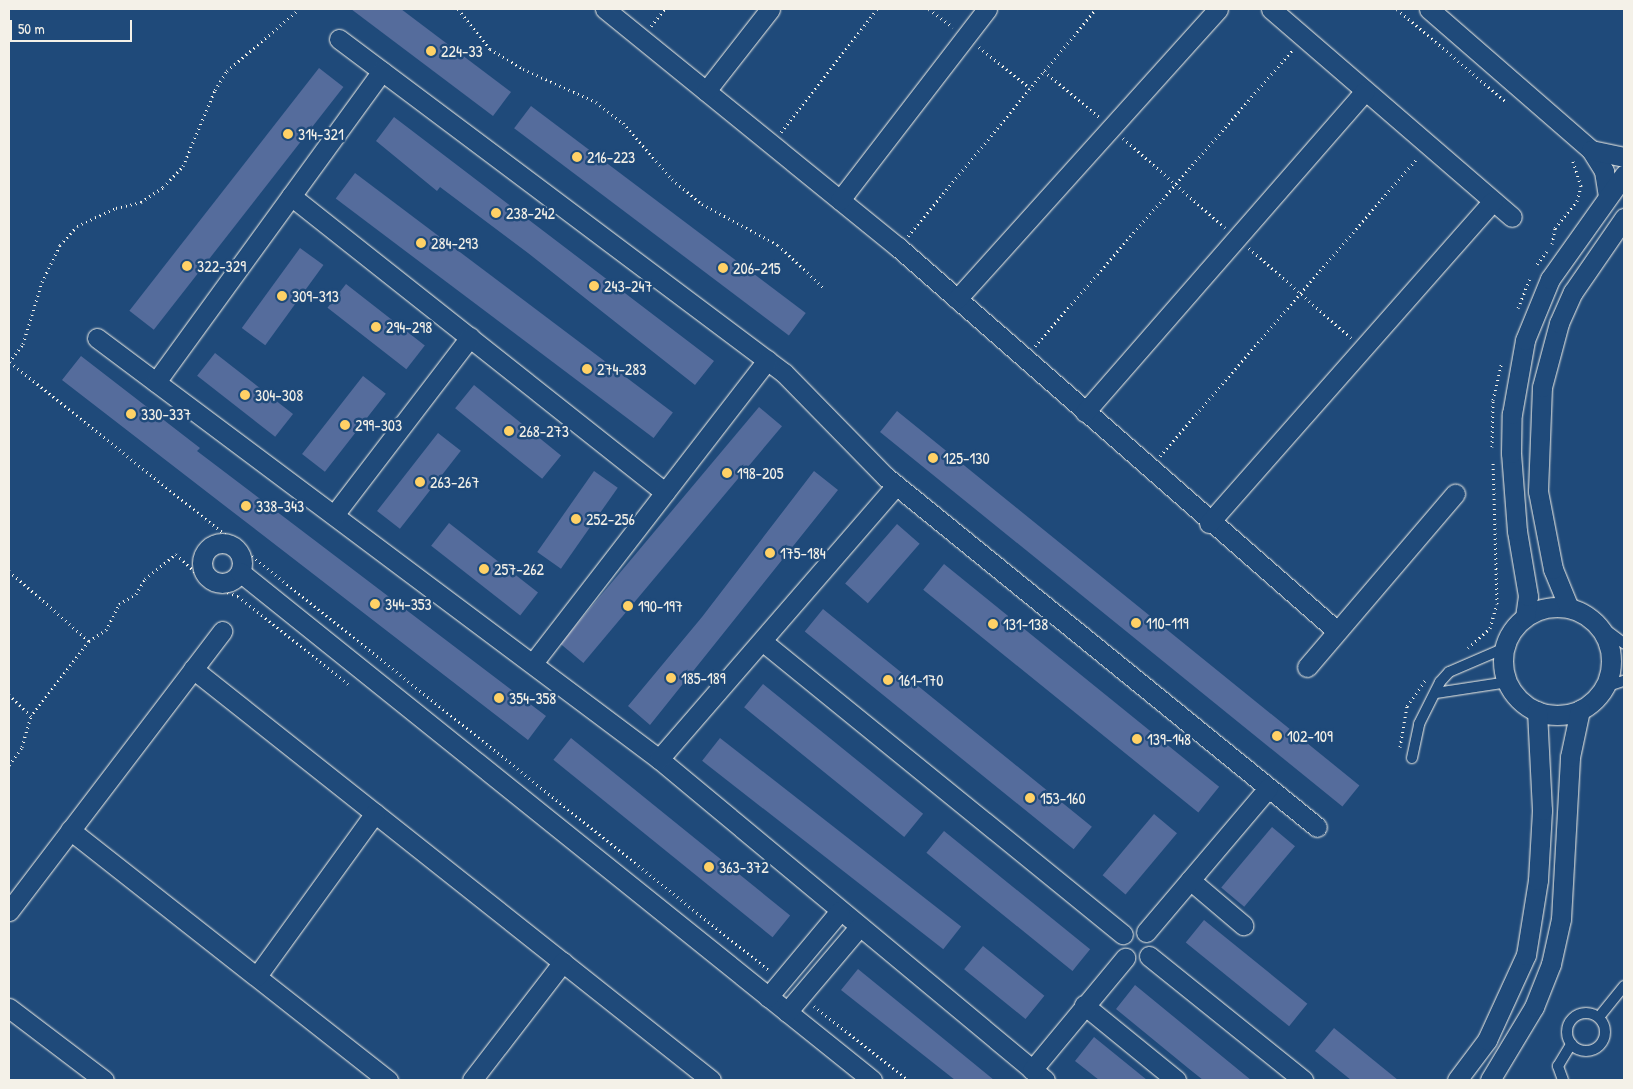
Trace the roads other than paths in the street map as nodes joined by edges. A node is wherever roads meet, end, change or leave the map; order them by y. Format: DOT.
graph roads {
  1 [pos="605,9"];
  2 [pos="770,9"];
  3 [pos="987,9"];
  4 [pos="1218,9"];
  5 [pos="1271,9"];
  6 [pos="1430,9"];
  7 [pos="339,39"];
  8 [pos="382,71"];
  9 [pos="706,91"];
  10 [pos="1365,91"];
  11 [pos="1592,150"];
  12 [pos="1624,157"];
  13 [pos="1624,175"];
  14 [pos="291,196"];
  15 [pos="1608,196"];
  16 [pos="840,200"];
  17 [pos="1493,201"];
  18 [pos="1512,217"];
  19 [pos="1624,218"];
  20 [pos="958,299"];
  21 [pos="470,337"];
  22 [pos="97,338"];
  23 [pos="767,360"];
  24 [pos="156,382"];
  25 [pos="1085,412"];
  26 [pos="896,485"];
  27 [pos="665,492"];
  28 [pos="1454,494"];
  29 [pos="334,516"];
  30 [pos="1210,523"];
  31 [pos="240,572"];
  32 [pos="1569,608"];
  33 [pos="1525,617"];
  34 [pos="1593,620"];
  35 [pos="222,631"];
  36 [pos="1337,631"];
  37 [pos="762,641"];
  38 [pos="1624,643"];
  39 [pos="1505,648"];
  40 [pos="532,663"];
  41 [pos="1306,667"];
  42 [pos="193,669"];
  43 [pos="1624,681"];
  44 [pos="1508,682"];
  45 [pos="1605,687"];
  46 [pos="1436,693"];
  47 [pos="1580,710"];
  48 [pos="1536,711"];
  49 [pos="1412,758"];
  50 [pos="659,759"];
  51 [pos="1268,788"];
  52 [pos="375,813"];
  53 [pos="1318,827"];
  54 [pos="70,830"];
  55 [pos="1190,880"];
  56 [pos="9,911"];
  57 [pos="840,911"];
  58 [pos="1243,925"];
  59 [pos="859,927"];
  60 [pos="1146,932"];
  61 [pos="1123,934"];
  62 [pos="1148,956"];
  63 [pos="1125,958"];
  64 [pos="563,962"];
  65 [pos="256,976"];
  66 [pos="1624,986"];
  67 [pos="768,997"];
  68 [pos="1084,1005"];
  69 [pos="9,1008"];
  70 [pos="787,1012"];
  71 [pos="1599,1017"];
  72 [pos="1571,1044"];
  73 [pos="1038,1075"];
  74 [pos="706,1079"];
  75 [pos="104,1080"];
  76 [pos="388,1080"];
  77 [pos="472,1080"];
  78 [pos="872,1080"];
  79 [pos="1176,1080"];
  80 [pos="1303,1080"];
  81 [pos="1457,1080"];
  82 [pos="1490,1080"];
  83 [pos="1563,1080"];
  1 -- 9 [label="street"];
  2 -- 9 [label="street"];
  3 -- 16 [label="street"];
  4 -- 20 [label="street"];
  5 -- 10 [label="street"];
  6 -- 11 [label="street"];
  7 -- 8 [label="street"];
  8 -- 14 [label="street"];
  8 -- 23 [label="street"];
  9 -- 16 [label="street"];
  10 -- 17 [label="street"];
  10 -- 25 [label="street"];
  11 -- 12 [label="street"];
  11 -- 15 [label="street"];
  13 -- 15 [label="street"];
  14 -- 21 [label="street"];
  14 -- 24 [label="street"];
  15 -- 33 [label="street"];
  16 -- 20 [label="street"];
  17 -- 18 [label="street"];
  17 -- 30 [label="street"];
  19 -- 32 [label="street"];
  20 -- 25 [label="street"];
  21 -- 27 [label="street"];
  21 -- 29 [label="street"];
  22 -- 24 [label="street"];
  23 -- 26 [label="street"];
  23 -- 27 [label="street"];
  24 -- 29 [label="street"];
  25 -- 30 [label="street"];
  26 -- 37 [label="street"];
  26 -- 51 [label="street"];
  27 -- 40 [label="street"];
  28 -- 36 [label="street"];
  29 -- 40 [label="street"];
  30 -- 36 [label="street"];
  31 -- 67 [label="street"];
  32 -- 33 [label="street"];
  32 -- 34 [label="street"];
  33 -- 39 [label="street"];
  34 -- 38 [label="lane"];
  34 -- 45 [label="street"];
  35 -- 42 [label="street"];
  36 -- 41 [label="street"];
  37 -- 50 [label="street"];
  37 -- 61 [label="street"];
  39 -- 44 [label="street"];
  39 -- 46 [label="lane"];
  40 -- 50 [label="street"];
  42 -- 52 [label="street"];
  42 -- 54 [label="street"];
  43 -- 45 [label="lane"];
  44 -- 46 [label="lane"];
  44 -- 48 [label="street"];
  45 -- 47 [label="street"];
  46 -- 49 [label="lane"];
  47 -- 48 [label="street"];
  47 -- 82 [label="street"];
  48 -- 81 [label="street"];
  50 -- 57 [label="street"];
  51 -- 53 [label="street"];
  51 -- 55 [label="street"];
  52 -- 64 [label="street"];
  52 -- 65 [label="street"];
  54 -- 56 [label="street"];
  54 -- 65 [label="street"];
  55 -- 58 [label="street"];
  55 -- 60 [label="street"];
  57 -- 59 [label="street"];
  57 -- 67 [label="street"];
  59 -- 70 [label="street"];
  59 -- 73 [label="street"];
  60 -- 61 [label="street"];
  60 -- 62 [label="street"];
  61 -- 63 [label="street"];
  62 -- 63 [label="street"];
  62 -- 80 [label="street"];
  63 -- 68 [label="street"];
  64 -- 74 [label="street"];
  64 -- 77 [label="street"];
  65 -- 76 [label="street"];
  66 -- 71 [label="lane"];
  67 -- 70 [label="street"];
  68 -- 73 [label="street"];
  68 -- 79 [label="street"];
  69 -- 75 [label="street"];
  70 -- 78 [label="street"];
  71 -- 72 [label="lane"];
  71 -- 72 [label="lane"];
  72 -- 83 [label="lane"];
}
